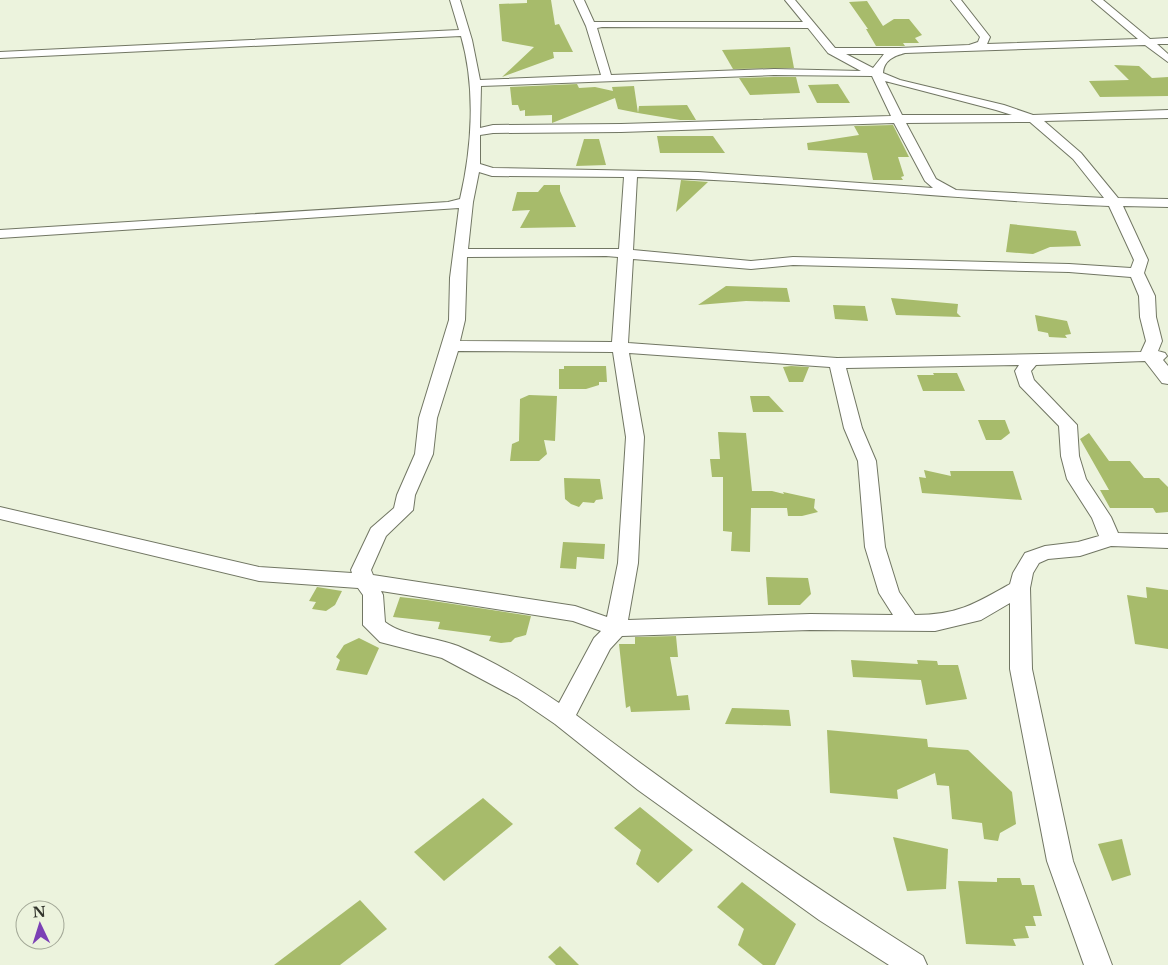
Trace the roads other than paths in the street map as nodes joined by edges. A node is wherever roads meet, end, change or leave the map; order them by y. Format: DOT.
graph roads {
  1 [pos="455,0"];
  2 [pos="579,0"];
  3 [pos="790,0"];
  4 [pos="956,0"];
  5 [pos="1098,0"];
  6 [pos="810,25"];
  7 [pos="591,26"];
  8 [pos="465,33"];
  9 [pos="985,37"];
  10 [pos="1168,41"];
  11 [pos="1148,42"];
  12 [pos="1018,46"];
  13 [pos="972,47"];
  14 [pos="905,50"];
  15 [pos="832,51"];
  16 [pos="0,55"];
  17 [pos="1168,59"];
  18 [pos="876,74"];
  19 [pos="607,78"];
  20 [pos="475,83"];
  21 [pos="1168,114"];
  22 [pos="898,119"];
  23 [pos="1034,119"];
  24 [pos="474,133"];
  25 [pos="474,166"];
  26 [pos="631,174"];
  27 [pos="971,196"];
  28 [pos="466,202"];
  29 [pos="1115,203"];
  30 [pos="1168,203"];
  31 [pos="0,234"];
  32 [pos="460,253"];
  33 [pos="627,253"];
  34 [pos="1137,274"];
  35 [pos="452,346"];
  36 [pos="620,347"];
  37 [pos="1148,355"];
  38 [pos="1168,356"];
  39 [pos="1031,360"];
  40 [pos="838,364"];
  41 [pos="1168,379"];
  42 [pos="0,513"];
  43 [pos="1110,539"];
  44 [pos="1168,541"];
  45 [pos="364,581"];
  46 [pos="1020,588"];
  47 [pos="909,623"];
  48 [pos="616,628"];
  49 [pos="563,718"];
  50 [pos="913,965"];
  51 [pos="1098,965"];
  1 -- 8 [label="street"];
  2 -- 7 [label="street"];
  3 -- 6 [label="street"];
  4 -- 9 [label="street"];
  5 -- 11 [label="street"];
  6 -- 7 [label="street"];
  6 -- 15 [label="street"];
  7 -- 19 [label="street"];
  8 -- 16 [label="street"];
  8 -- 20 [label="street"];
  9 -- 12 [label="street"];
  9 -- 13 [label="street"];
  10 -- 11 [label="street"];
  11 -- 12 [label="street"];
  11 -- 17 [label="street"];
  12 -- 13 [label="street"];
  13 -- 14 [label="street"];
  14 -- 15 [label="street"];
  14 -- 18 [label="street"];
  15 -- 18 [label="street"];
  18 -- 19 [label="street"];
  18 -- 22 [label="street"];
  18 -- 23 [label="street"];
  19 -- 20 [label="street"];
  20 -- 24 [label="street"];
  21 -- 23 [label="street"];
  22 -- 23 [label="street"];
  22 -- 24 [label="street"];
  22 -- 27 [label="street"];
  23 -- 29 [label="street"];
  24 -- 25 [label="street"];
  25 -- 26 [label="street"];
  25 -- 28 [label="street"];
  26 -- 27 [label="street"];
  26 -- 33 [label="street"];
  27 -- 29 [label="street"];
  28 -- 31 [label="street"];
  28 -- 32 [label="street"];
  29 -- 30 [label="street"];
  29 -- 34 [label="street"];
  32 -- 33 [label="street"];
  32 -- 35 [label="street"];
  33 -- 34 [label="street"];
  33 -- 36 [label="street"];
  34 -- 37 [label="street"];
  35 -- 36 [label="street"];
  35 -- 45 [label="street"];
  36 -- 40 [label="street"];
  36 -- 48 [label="street"];
  37 -- 38 [label="street"];
  37 -- 39 [label="street"];
  37 -- 41 [label="street"];
  39 -- 40 [label="street"];
  39 -- 43 [label="street"];
  40 -- 47 [label="street"];
  42 -- 45 [label="street"];
  43 -- 44 [label="street"];
  43 -- 46 [label="street"];
  45 -- 48 [label="street"];
  45 -- 49 [label="street"];
  46 -- 47 [label="street"];
  46 -- 51 [label="street"];
  47 -- 48 [label="street"];
  48 -- 49 [label="street"];
  49 -- 50 [label="street"];
}
